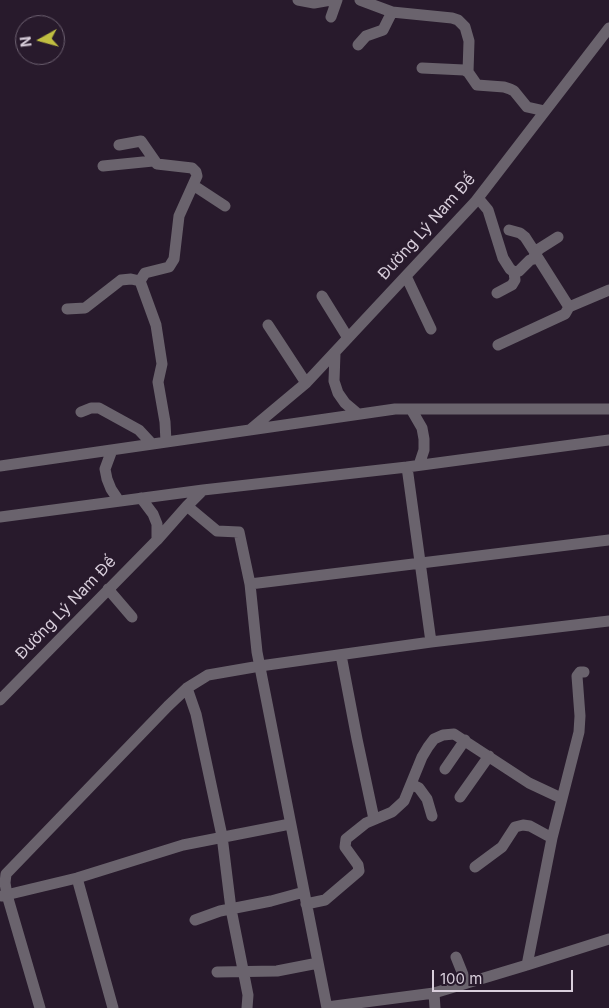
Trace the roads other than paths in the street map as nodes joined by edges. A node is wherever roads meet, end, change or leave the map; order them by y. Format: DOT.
graph roads {
  1 [pos="298,0"];
  2 [pos="331,0"];
  3 [pos="337,0"];
  4 [pos="360,0"];
  5 [pos="392,12"];
  6 [pos="331,17"];
  7 [pos="609,28"];
  8 [pos="358,45"];
  9 [pos="422,68"];
  10 [pos="468,72"];
  11 [pos="545,111"];
  12 [pos="119,146"];
  13 [pos="153,161"];
  14 [pos="103,166"];
  15 [pos="193,185"];
  16 [pos="478,198"];
  17 [pos="224,206"];
  18 [pos="508,230"];
  19 [pos="558,237"];
  20 [pos="535,256"];
  21 [pos="514,272"];
  22 [pos="406,276"];
  23 [pos="140,281"];
  24 [pos="609,290"];
  25 [pos="498,293"];
  26 [pos="322,296"];
  27 [pos="569,307"];
  28 [pos="67,309"];
  29 [pos="268,325"];
  30 [pos="431,329"];
  31 [pos="348,338"];
  32 [pos="498,345"];
  33 [pos="335,353"];
  34 [pos="306,383"];
  35 [pos="410,409"];
  36 [pos="609,409"];
  37 [pos="81,412"];
  38 [pos="358,414"];
  39 [pos="250,430"];
  40 [pos="609,440"];
  41 [pos="166,442"];
  42 [pos="152,444"];
  43 [pos="112,450"];
  44 [pos="0,466"];
  45 [pos="413,466"];
  46 [pos="203,490"];
  47 [pos="141,498"];
  48 [pos="119,501"];
  49 [pos="187,506"];
  50 [pos="0,517"];
  51 [pos="157,540"];
  52 [pos="609,540"];
  53 [pos="421,564"];
  54 [pos="250,584"];
  55 [pos="108,589"];
  56 [pos="132,616"];
  57 [pos="609,621"];
  58 [pos="431,642"];
  59 [pos="341,655"];
  60 [pos="260,666"];
  61 [pos="584,672"];
  62 [pos="187,688"];
  63 [pos="0,700"];
  64 [pos="465,740"];
  65 [pos="489,756"];
  66 [pos="445,769"];
  67 [pos="411,784"];
  68 [pos="460,797"];
  69 [pos="561,798"];
  70 [pos="432,816"];
  71 [pos="374,819"];
  72 [pos="290,824"];
  73 [pos="222,836"];
  74 [pos="552,838"];
  75 [pos="475,867"];
  76 [pos="77,878"];
  77 [pos="304,892"];
  78 [pos="4,896"];
  79 [pos="306,904"];
  80 [pos="231,909"];
  81 [pos="195,920"];
  82 [pos="609,939"];
  83 [pos="456,957"];
  84 [pos="318,964"];
  85 [pos="527,965"];
  86 [pos="218,972"];
  87 [pos="243,972"];
  88 [pos="466,982"];
  89 [pos="434,992"];
  90 [pos="40,1008"];
  91 [pos="113,1008"];
  92 [pos="247,1008"];
  93 [pos="327,1008"];
  94 [pos="436,1008"];
  1 -- 2 [label="street"];
  3 -- 6 [label="street"];
  4 -- 5 [label="street"];
  5 -- 8 [label="street"];
  5 -- 10 [label="street"];
  7 -- 11 [label="street, Đường Lý Nam Đế"];
  9 -- 10 [label="street"];
  10 -- 11 [label="street"];
  11 -- 16 [label="street, Đường Lý Nam Đế"];
  12 -- 13 [label="street"];
  13 -- 14 [label="street"];
  13 -- 15 [label="street"];
  15 -- 17 [label="street"];
  15 -- 23 [label="street"];
  16 -- 21 [label="street"];
  16 -- 22 [label="street, Đường Lý Nam Đế"];
  18 -- 20 [label="street"];
  19 -- 20 [label="street"];
  20 -- 21 [label="street"];
  20 -- 27 [label="street"];
  21 -- 25 [label="street"];
  22 -- 30 [label="street"];
  22 -- 31 [label="street, Đường Lý Nam Đế"];
  23 -- 28 [label="street"];
  23 -- 41 [label="street"];
  24 -- 27 [label="street"];
  26 -- 31 [label="street"];
  27 -- 32 [label="street"];
  29 -- 34 [label="street"];
  31 -- 33 [label="street, Đường Lý Nam Đế"];
  33 -- 34 [label="street, Đường Lý Nam Đế"];
  33 -- 38 [label="street"];
  34 -- 39 [label="street, Đường Lý Nam Đế"];
  35 -- 36 [label="street"];
  35 -- 38 [label="street"];
  35 -- 45 [label="street"];
  37 -- 42 [label="street"];
  38 -- 39 [label="street"];
  39 -- 41 [label="street"];
  40 -- 45 [label="street"];
  41 -- 42 [label="street"];
  42 -- 43 [label="street"];
  43 -- 44 [label="street"];
  43 -- 48 [label="street"];
  45 -- 46 [label="street"];
  45 -- 53 [label="street"];
  46 -- 47 [label="street"];
  46 -- 49 [label="street, Đường Lý Nam Đế"];
  47 -- 48 [label="street"];
  47 -- 51 [label="street"];
  48 -- 50 [label="street"];
  49 -- 51 [label="street, Đường Lý Nam Đế"];
  49 -- 54 [label="street"];
  51 -- 55 [label="street, Đường Lý Nam Đế"];
  52 -- 53 [label="street"];
  53 -- 54 [label="street"];
  53 -- 58 [label="street"];
  54 -- 60 [label="street"];
  55 -- 56 [label="street"];
  55 -- 63 [label="street, Đường Lý Nam Đế"];
  57 -- 58 [label="street"];
  58 -- 59 [label="street"];
  59 -- 60 [label="street"];
  59 -- 71 [label="street"];
  60 -- 62 [label="street"];
  60 -- 72 [label="street"];
  61 -- 69 [label="street"];
  62 -- 73 [label="street"];
  62 -- 78 [label="street"];
  64 -- 65 [label="street"];
  64 -- 66 [label="street"];
  64 -- 67 [label="street"];
  65 -- 68 [label="street"];
  65 -- 69 [label="street"];
  67 -- 70 [label="street"];
  67 -- 71 [label="street"];
  69 -- 74 [label="street"];
  71 -- 79 [label="street"];
  72 -- 73 [label="street"];
  72 -- 77 [label="street"];
  73 -- 76 [label="street"];
  73 -- 80 [label="street"];
  74 -- 75 [label="street"];
  74 -- 85 [label="street"];
  76 -- 78 [label="street"];
  76 -- 91 [label="street"];
  77 -- 79 [label="street"];
  77 -- 80 [label="street"];
  78 -- 90 [label="street"];
  79 -- 84 [label="street"];
  80 -- 81 [label="street"];
  80 -- 87 [label="street"];
  82 -- 85 [label="street"];
  83 -- 88 [label="street"];
  84 -- 87 [label="street"];
  84 -- 93 [label="street"];
  85 -- 88 [label="street"];
  86 -- 87 [label="street"];
  87 -- 92 [label="street"];
  88 -- 89 [label="street"];
  89 -- 93 [label="street"];
  89 -- 94 [label="street"];
}
